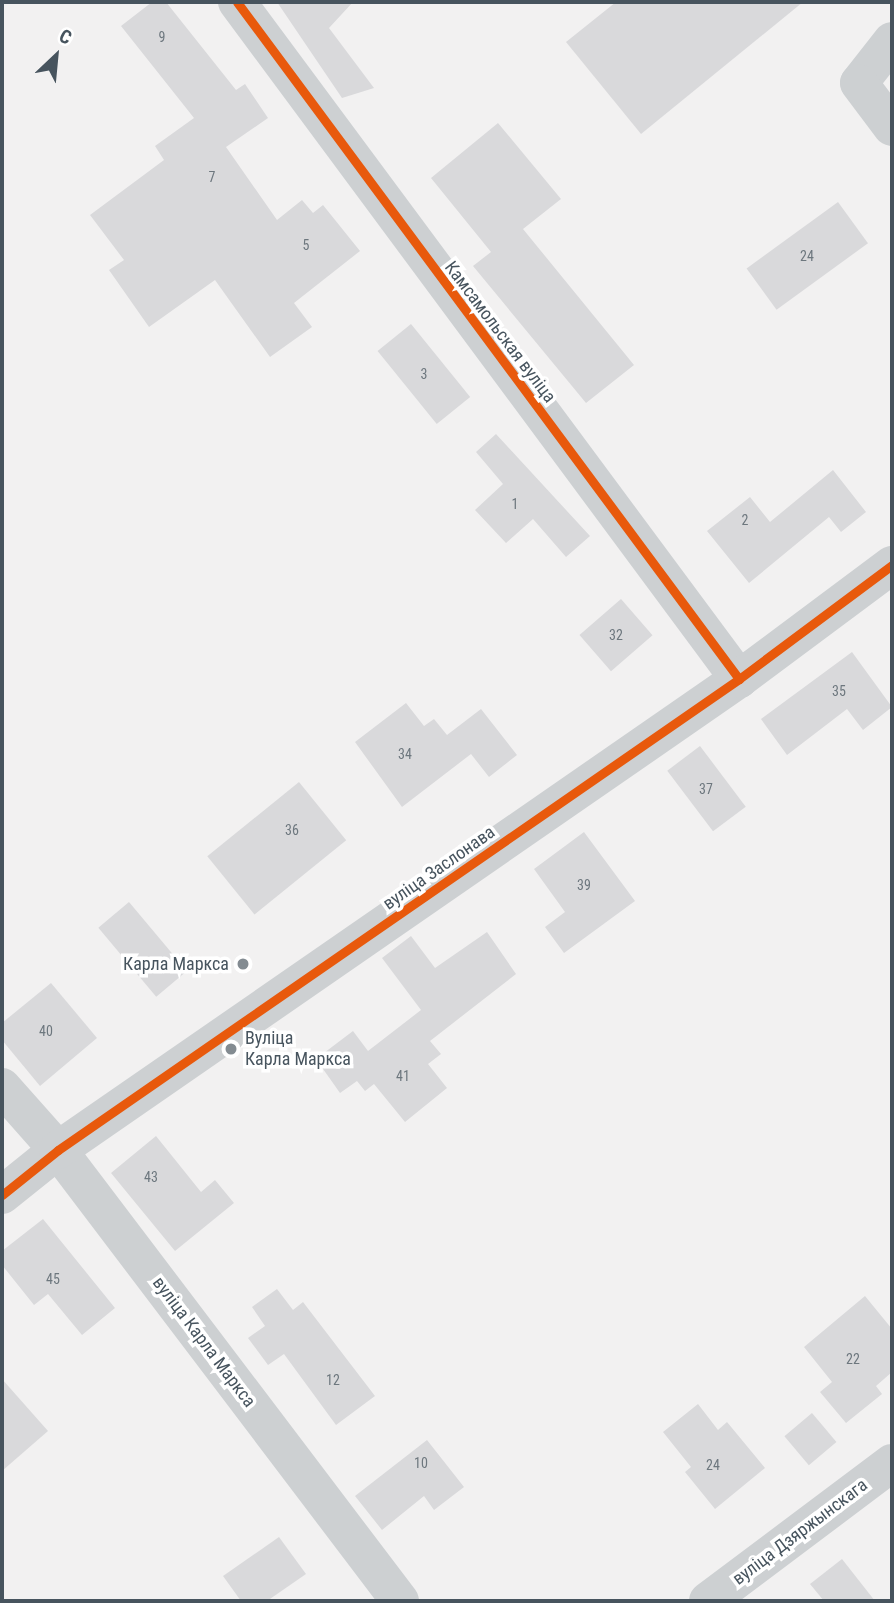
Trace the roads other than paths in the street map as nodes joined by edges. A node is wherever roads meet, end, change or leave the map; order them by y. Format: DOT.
graph roads {
  1 [pos="237,2"];
  2 [pos="892,41"];
  3 [pos="892,127"];
  4 [pos="892,565"];
  5 [pos="738,680"];
  6 [pos="2,1087"];
  7 [pos="58,1150"];
  8 [pos="2,1195"];
  9 [pos="892,1463"];
  10 [pos="400,1601"];
  11 [pos="708,1601"];
  1 -- 5 [label="street, Камсамольская вуліца"];
  2 -- 3 [label="street"];
  4 -- 5 [label="street, вуліца Заслонава"];
  5 -- 7 [label="street, вуліца Заслонава"];
  6 -- 7 [label="street, вуліца Карла Маркса"];
  7 -- 8 [label="street, вуліца Заслонава"];
  7 -- 10 [label="street, вуліца Карла Маркса"];
  9 -- 11 [label="street, вуліца Дзяржынскага"];
}
